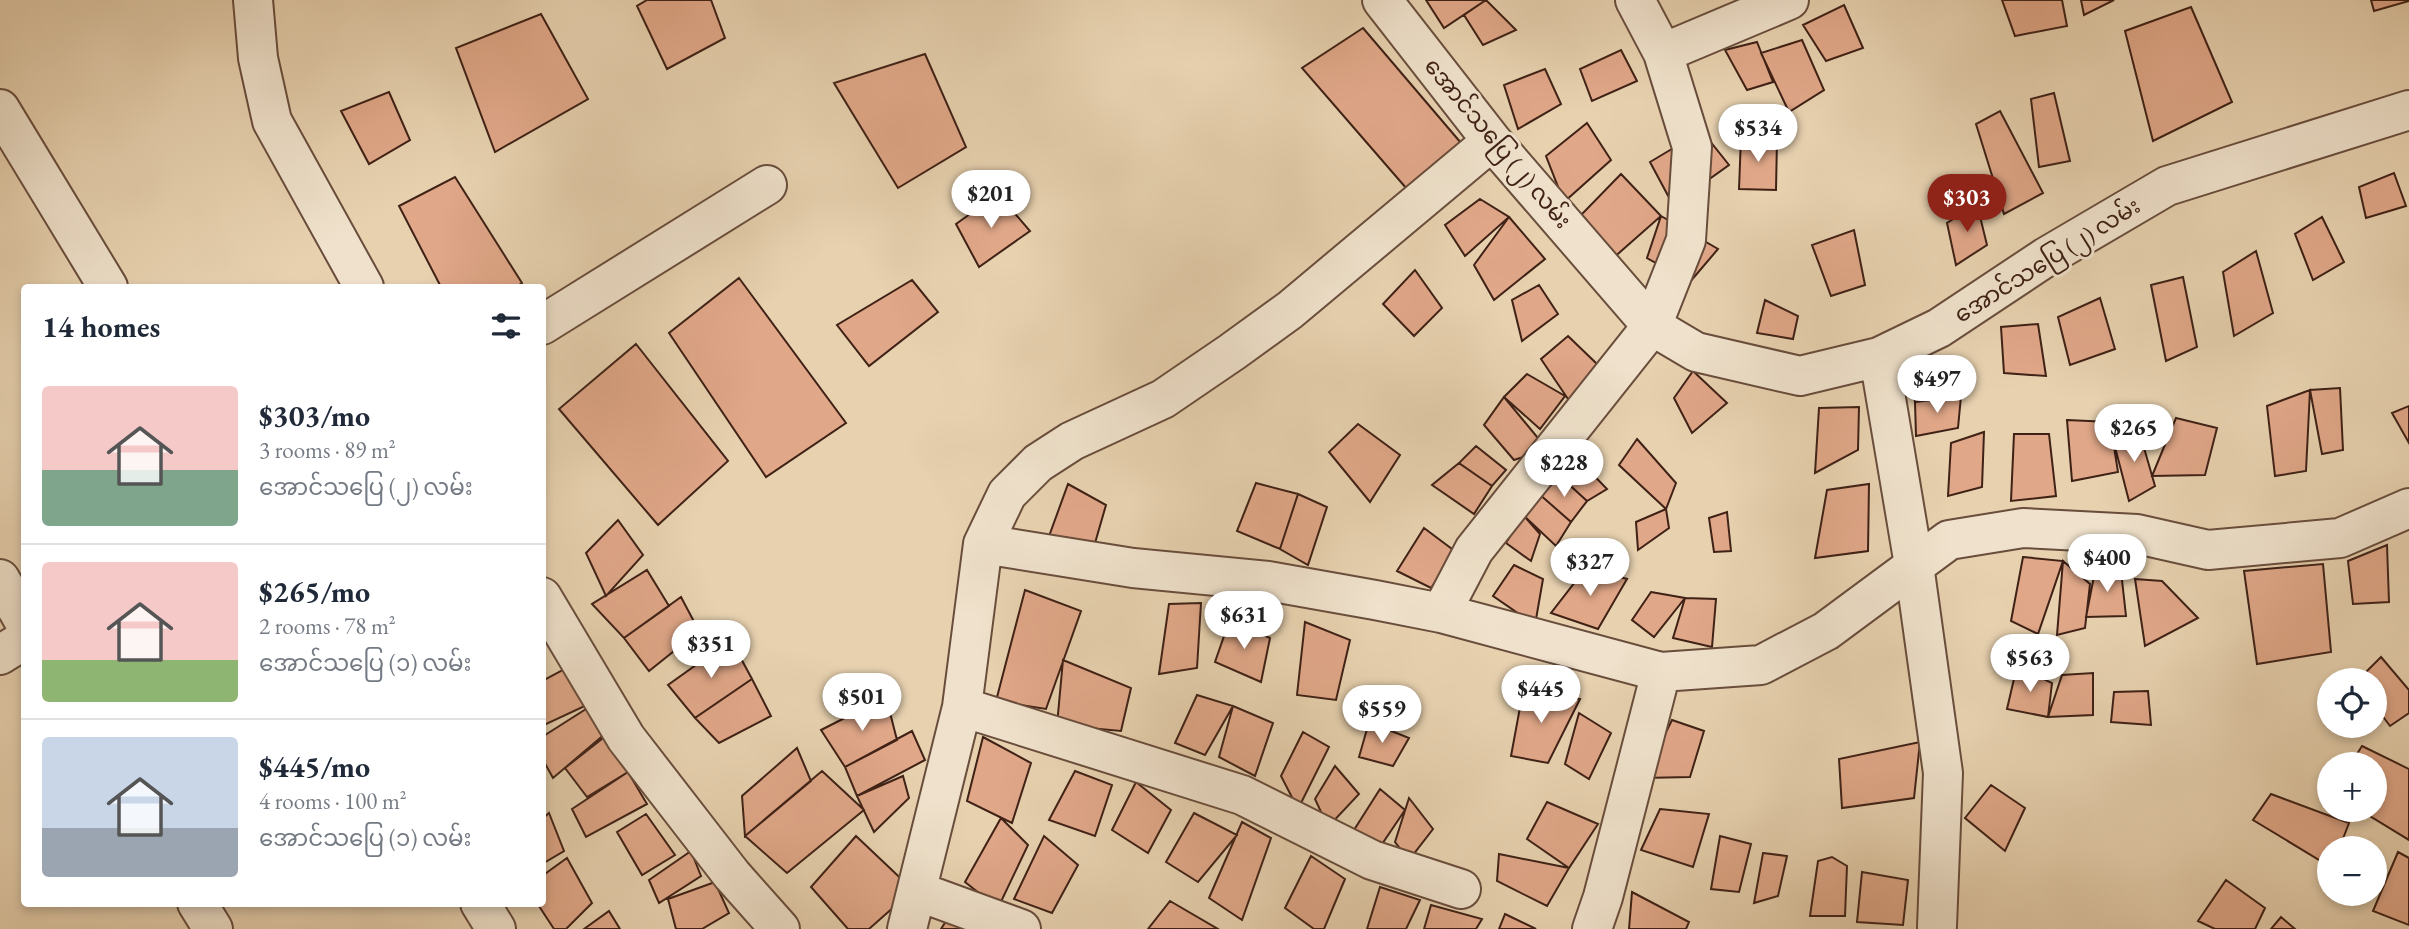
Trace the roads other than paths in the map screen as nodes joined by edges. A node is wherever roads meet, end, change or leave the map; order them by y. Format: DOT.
graph roads {
  1 [pos="253,0"];
  2 [pos="1382,0"];
  3 [pos="1635,0"];
  4 [pos="1789,0"];
  5 [pos="1663,53"];
  6 [pos="0,109"];
  7 [pos="2409,110"];
  8 [pos="1492,141"];
  9 [pos="767,185"];
  10 [pos="106,284"];
  11 [pos="361,284"];
  12 [pos="546,323"];
  13 [pos="1652,326"];
  14 [pos="1879,357"];
  15 [pos="2409,508"];
  16 [pos="984,544"];
  17 [pos="1914,565"];
  18 [pos="0,579"];
  19 [pos="546,604"];
  20 [pos="1441,613"];
  21 [pos="21,616"];
  22 [pos="21,642"];
  23 [pos="0,655"];
  24 [pos="1661,671"];
  25 [pos="962,707"];
  26 [pos="1461,889"];
  27 [pos="917,891"];
  28 [pos="199,907"];
  29 [pos="482,907"];
  30 [pos="1937,926"];
  31 [pos="213,929"];
  32 [pos="496,929"];
  33 [pos="780,929"];
  34 [pos="907,929"];
  35 [pos="1021,929"];
  36 [pos="1592,929"];
  1 -- 11 [label="street"];
  2 -- 8 [label="street, အောင်သပြေ (၂) လမ်း"];
  3 -- 5 [label="street"];
  4 -- 5 [label="street"];
  5 -- 13 [label="street"];
  6 -- 10 [label="street"];
  7 -- 14 [label="street, အောင်သပြေ (၂) လမ်း"];
  8 -- 13 [label="street, အောင်သပြေ (၂) လမ်း"];
  8 -- 16 [label="street"];
  9 -- 12 [label="street"];
  13 -- 14 [label="street, အောင်သပြေ (၂) လမ်း"];
  13 -- 20 [label="street"];
  14 -- 17 [label="street"];
  15 -- 17 [label="street"];
  16 -- 20 [label="street"];
  16 -- 25 [label="street"];
  17 -- 24 [label="street"];
  17 -- 30 [label="street"];
  18 -- 21 [label="street"];
  19 -- 33 [label="street"];
  20 -- 24 [label="street"];
  22 -- 23 [label="street"];
  24 -- 36 [label="street"];
  25 -- 26 [label="street"];
  25 -- 27 [label="street"];
  27 -- 34 [label="street"];
  27 -- 35 [label="street"];
  28 -- 31 [label="street"];
  29 -- 32 [label="street"];
}
